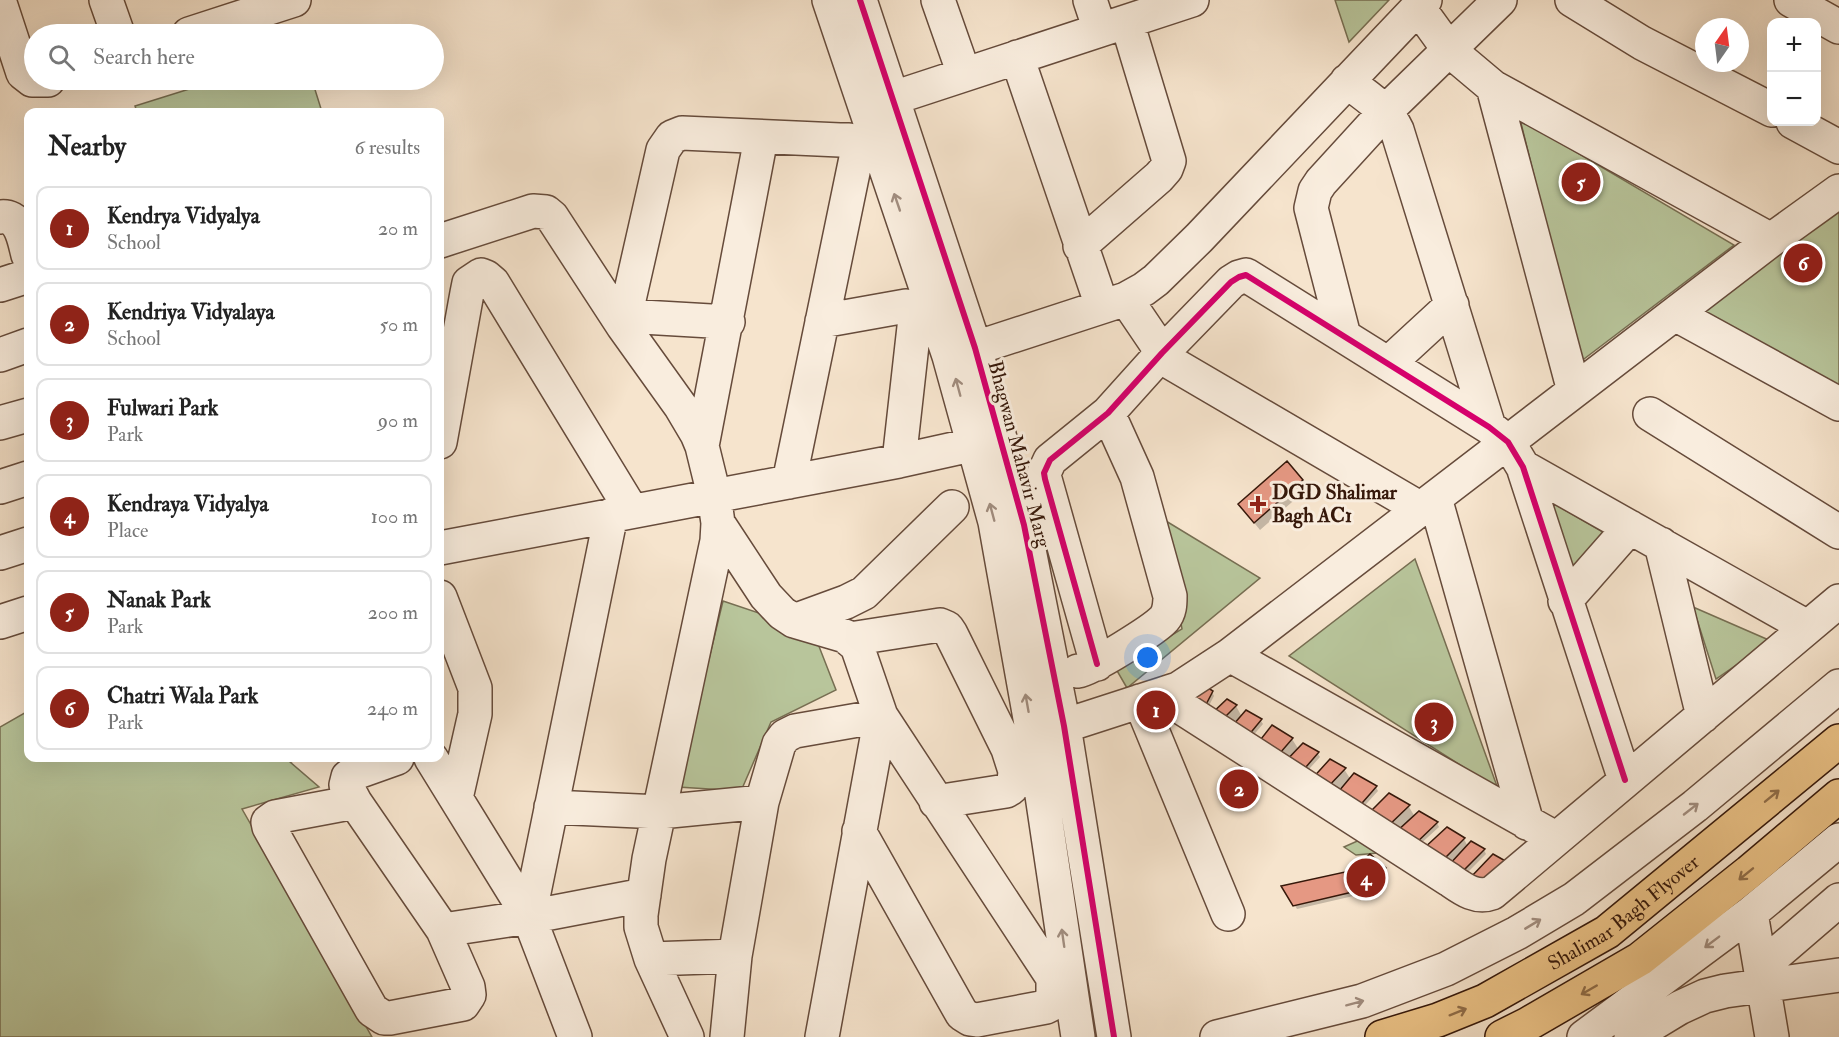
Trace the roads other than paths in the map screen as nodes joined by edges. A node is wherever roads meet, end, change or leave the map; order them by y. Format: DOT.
graph roads {
  1 [pos="106,0"];
  2 [pos="294,0"];
  3 [pos="830,0"];
  4 [pos="860,0"];
  5 [pos="938,0"];
  6 [pos="1192,0"];
  7 [pos="1500,0"];
  8 [pos="1572,0"];
  9 [pos="1791,0"];
  10 [pos="0,3"];
  11 [pos="1421,4"];
  12 [pos="1105,17"];
  13 [pos="114,24"];
  14 [pos="220,24"];
  15 [pos="1839,27"];
  16 [pos="1449,50"];
  17 [pos="1017,57"];
  18 [pos="24,74"];
  19 [pos="964,74"];
  20 [pos="1347,81"];
  21 [pos="1492,87"];
  22 [pos="879,102"];
  23 [pos="1767,107"];
  24 [pos="1385,112"];
  25 [pos="1800,126"];
  26 [pos="761,138"];
  27 [pos="1839,147"];
  28 [pos="1839,191"];
  29 [pos="0,217"];
  30 [pos="444,240"];
  31 [pos="1771,240"];
  32 [pos="24,243"];
  33 [pos="1080,246"];
  34 [pos="24,277"];
  35 [pos="0,285"];
  36 [pos="1114,303"];
  37 [pos="1452,305"];
  38 [pos="1675,314"];
  39 [pos="624,321"];
  40 [pos="822,321"];
  41 [pos="728,322"];
  42 [pos="1344,336"];
  43 [pos="24,346"];
  44 [pos="962,352"];
  45 [pos="1162,353"];
  46 [pos="0,355"];
  47 [pos="1388,364"];
  48 [pos="1574,391"];
  49 [pos="1839,404"];
  50 [pos="1108,413"];
  51 [pos="1650,414"];
  52 [pos="24,416"];
  53 [pos="444,420"];
  54 [pos="0,423"];
  55 [pos="987,441"];
  56 [pos="1507,445"];
  57 [pos="702,446"];
  58 [pos="900,460"];
  59 [pos="24,479"];
  60 [pos="789,482"];
  61 [pos="0,487"];
  62 [pos="1428,503"];
  63 [pos="952,507"];
  64 [pos="716,509"];
  65 [pos="622,513"];
  66 [pos="1630,527"];
  67 [pos="1839,532"];
  68 [pos="1661,544"];
  69 [pos="24,545"];
  70 [pos="444,547"];
  71 [pos="0,553"];
  72 [pos="1565,601"];
  73 [pos="1839,601"];
  74 [pos="444,607"];
  75 [pos="794,621"];
  76 [pos="1807,627"];
  77 [pos="850,639"];
  78 [pos="1230,655"];
  79 [pos="1097,664"];
  80 [pos="1053,671"];
  81 [pos="1839,686"];
  82 [pos="1151,698"];
  83 [pos="881,716"];
  84 [pos="1703,716"];
  85 [pos="1064,726"];
  86 [pos="1033,735"];
  87 [pos="1839,741"];
  88 [pos="386,762"];
  89 [pos="434,762"];
  90 [pos="1625,780"];
  91 [pos="1839,796"];
  92 [pos="456,798"];
  93 [pos="355,802"];
  94 [pos="762,802"];
  95 [pos="936,802"];
  96 [pos="551,807"];
  97 [pos="660,812"];
  98 [pos="859,831"];
  99 [pos="1541,831"];
  100 [pos="1839,840"];
  101 [pos="644,895"];
  102 [pos="1839,900"];
  103 [pos="1751,913"];
  104 [pos="1228,914"];
  105 [pos="529,917"];
  106 [pos="443,930"];
  107 [pos="735,956"];
  108 [pos="651,958"];
  109 [pos="1839,975"];
  110 [pos="1762,977"];
  111 [pos="1321,1011"];
  112 [pos="575,1037"];
  113 [pos="687,1037"];
  114 [pos="727,1037"];
  115 [pos="822,1037"];
  116 [pos="1078,1037"];
  117 [pos="1114,1037"];
  118 [pos="1217,1037"];
  119 [pos="1302,1037"];
  120 [pos="1382,1037"];
  121 [pos="1502,1037"];
  122 [pos="1584,1037"];
  123 [pos="1631,1037"];
  124 [pos="1772,1037"];
  1 -- 13 [label="street"];
  2 -- 14 [label="street"];
  3 -- 22 [label="street, Bhagwan Mahavir Marg"];
  4 -- 22 [label="street, Bhagwan Mahavir Marg"];
  5 -- 19 [label="street"];
  6 -- 12 [label="street"];
  7 -- 16 [label="street"];
  8 -- 23 [label="street"];
  9 -- 15 [label="street"];
  10 -- 18 [label="street"];
  11 -- 16 [label="street"];
  11 -- 20 [label="street"];
  12 -- 17 [label="street"];
  12 -- 33 [label="street"];
  16 -- 21 [label="street"];
  16 -- 24 [label="street"];
  17 -- 19 [label="street"];
  17 -- 33 [label="street"];
  19 -- 22 [label="street"];
  20 -- 24 [label="street"];
  20 -- 36 [label="street"];
  21 -- 31 [label="street"];
  21 -- 48 [label="street"];
  22 -- 44 [label="street, Bhagwan Mahavir Marg"];
  24 -- 37 [label="street"];
  24 -- 42 [label="street"];
  25 -- 27 [label="street"];
  26 -- 39 [label="street"];
  26 -- 40 [label="street"];
  26 -- 41 [label="street"];
  28 -- 31 [label="street"];
  29 -- 32 [label="street"];
  30 -- 39 [label="street"];
  31 -- 38 [label="street"];
  33 -- 36 [label="street"];
  34 -- 35 [label="street"];
  36 -- 44 [label="street"];
  36 -- 45 [label="street"];
  37 -- 47 [label="street"];
  37 -- 56 [label="street"];
  38 -- 48 [label="street"];
  38 -- 49 [label="street"];
  39 -- 41 [label="street"];
  39 -- 57 [label="street"];
  40 -- 58 [label="street"];
  40 -- 60 [label="street"];
  41 -- 57 [label="street"];
  42 -- 45 [label="street"];
  42 -- 47 [label="street"];
  43 -- 46 [label="street"];
  44 -- 55 [label="street, Bhagwan Mahavir Marg"];
  45 -- 50 [label="street"];
  45 -- 62 [label="street"];
  47 -- 56 [label="street"];
  48 -- 56 [label="street"];
  50 -- 79 [label="street"];
  50 -- 79 [label="street"];
  51 -- 67 [label="street"];
  52 -- 54 [label="street"];
  53 -- 65 [label="street"];
  55 -- 58 [label="street"];
  55 -- 80 [label="street, Bhagwan Mahavir Marg"];
  86 -- 55 [label="street, Bhagwan Mahavir Marg, one-way"];
  56 -- 62 [label="street"];
  56 -- 66 [label="street"];
  56 -- 72 [label="street"];
  57 -- 64 [label="street"];
  58 -- 60 [label="street"];
  59 -- 61 [label="street"];
  60 -- 64 [label="street"];
  62 -- 78 [label="street"];
  62 -- 99 [label="street"];
  63 -- 75 [label="street"];
  64 -- 65 [label="street"];
  64 -- 75 [label="street"];
  64 -- 97 [label="street"];
  65 -- 70 [label="street"];
  65 -- 96 [label="street"];
  66 -- 68 [label="street"];
  66 -- 72 [label="street"];
  68 -- 76 [label="street"];
  68 -- 84 [label="street"];
  69 -- 71 [label="street"];
  72 -- 90 [label="street"];
  73 -- 76 [label="street"];
  74 -- 92 [label="street"];
  75 -- 77 [label="street"];
  76 -- 84 [label="street"];
  77 -- 83 [label="street"];
  77 -- 95 [label="street"];
  78 -- 82 [label="street"];
  78 -- 99 [label="street"];
  79 -- 80 [label="street"];
  80 -- 85 [label="street, Bhagwan Mahavir Marg"];
  111 -- 81 [label="street, one-way"];
  82 -- 85 [label="street"];
  82 -- 99 [label="street"];
  82 -- 104 [label="street"];
  83 -- 94 [label="street"];
  83 -- 95 [label="street"];
  83 -- 98 [label="street"];
  84 -- 90 [label="street"];
  85 -- 86 [label="street"];
  85 -- 117 [label="street, Bhagwan Mahavir Marg"];
  116 -- 86 [label="street, Bhagwan Mahavir Marg, one-way"];
  120 -- 87 [label="main road, Shalimar Bagh Flyover, one-way"];
  88 -- 93 [label="street"];
  89 -- 92 [label="street"];
  90 -- 99 [label="street"];
  91 -- 121 [label="main road, one-way"];
  92 -- 105 [label="street"];
  93 -- 106 [label="street"];
  93 -- 106 [label="street"];
  94 -- 97 [label="street"];
  94 -- 107 [label="street"];
  95 -- 98 [label="street"];
  96 -- 97 [label="street"];
  96 -- 105 [label="street"];
  97 -- 101 [label="street"];
  98 -- 115 [label="street"];
  100 -- 103 [label="street"];
  101 -- 105 [label="street"];
  101 -- 108 [label="street"];
  102 -- 110 [label="street"];
  103 -- 110 [label="street"];
  103 -- 122 [label="street, one-way"];
  105 -- 106 [label="street"];
  105 -- 112 [label="street"];
  107 -- 108 [label="street"];
  107 -- 114 [label="street"];
  108 -- 113 [label="street"];
  109 -- 110 [label="street"];
  110 -- 123 [label="street"];
  110 -- 124 [label="street"];
  111 -- 118 [label="street"];
  111 -- 119 [label="street"];
}
